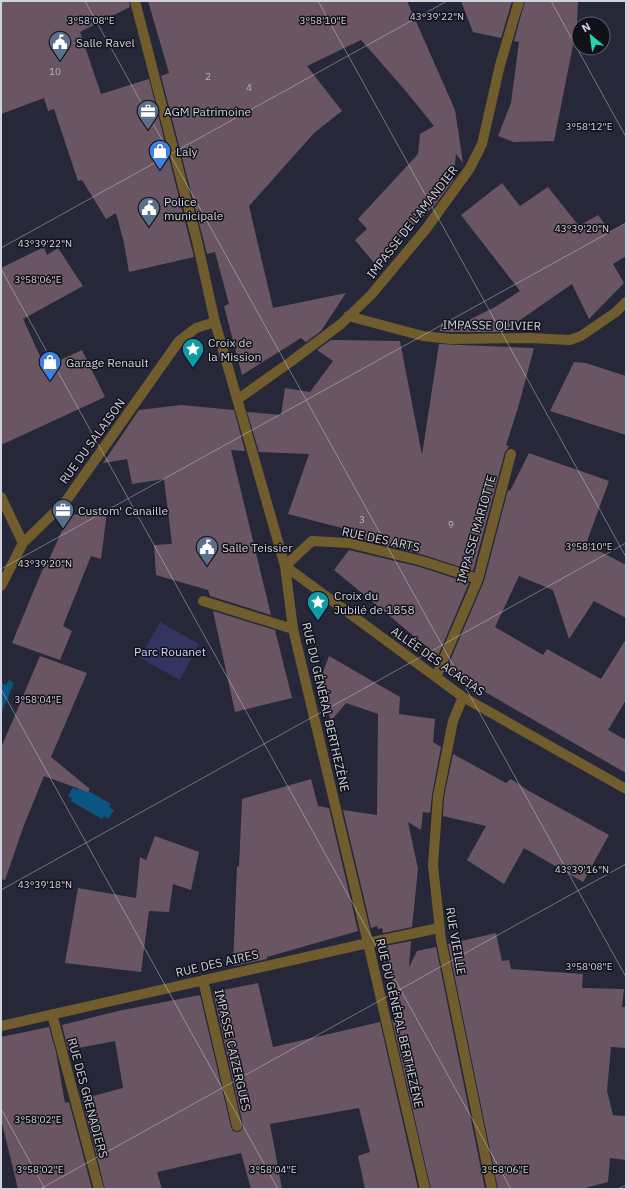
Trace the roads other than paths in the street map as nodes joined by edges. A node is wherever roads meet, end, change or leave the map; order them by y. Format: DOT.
graph roads {
  1 [pos="135,1"];
  2 [pos="519,1"];
  3 [pos="626,302"];
  4 [pos="348,316"];
  5 [pos="215,322"];
  6 [pos="238,399"];
  7 [pos="511,454"];
  8 [pos="1,497"];
  9 [pos="23,543"];
  10 [pos="285,566"];
  11 [pos="478,579"];
  12 [pos="1,586"];
  13 [pos="203,601"];
  14 [pos="293,629"];
  15 [pos="436,677"];
  16 [pos="463,697"];
  17 [pos="626,789"];
  18 [pos="439,928"];
  19 [pos="368,943"];
  20 [pos="203,980"];
  21 [pos="52,1014"];
  22 [pos="1,1026"];
  23 [pos="237,1126"];
  24 [pos="99,1189"];
  25 [pos="425,1189"];
  26 [pos="492,1189"];
  1 -- 5 [label="street, RUE DU GÉNÉRAL BERTHEZÈNE"];
  2 -- 4 [label="street, IMPASSE DE L'AMANDIER"];
  3 -- 4 [label="street, IMPASSE OLIVIER"];
  4 -- 6 [label="street, IMPASSE DE L'AMANDIER"];
  5 -- 6 [label="street, RUE DU GÉNÉRAL BERTHEZÈNE"];
  5 -- 9 [label="street, RUE DU SALAISON"];
  6 -- 10 [label="street, RUE DU GÉNÉRAL BERTHEZÈNE"];
  7 -- 11 [label="street, IMPASSE MARIOTTE"];
  8 -- 9 [label="street"];
  9 -- 12 [label="street, RUE DU SALAISON"];
  10 -- 11 [label="street, RUE DES ARTS"];
  10 -- 14 [label="street, RUE DU GÉNÉRAL BERTHEZÈNE"];
  10 -- 15 [label="street, ALLÉE DES ACACIAS"];
  11 -- 15 [label="street, IMPASSE MARIOTTE"];
  13 -- 14 [label="street"];
  14 -- 19 [label="street, RUE DU GÉNÉRAL BERTHEZÈNE"];
  15 -- 16 [label="street, ALLÉE DES ACACIAS"];
  16 -- 17 [label="street, ALLÉE DES ACACIAS"];
  16 -- 18 [label="street, RUE VIEILLE"];
  18 -- 19 [label="street, RUE DES AIRES"];
  18 -- 26 [label="street, RUE VIEILLE"];
  19 -- 20 [label="street, RUE DES AIRES"];
  19 -- 25 [label="street, RUE DU GÉNÉRAL BERTHEZÈNE"];
  20 -- 21 [label="street, RUE DES AIRES"];
  20 -- 23 [label="street, IMPASSE CAIZERGUES"];
  21 -- 22 [label="street, RUE DES AIRES"];
  21 -- 24 [label="street, RUE DES GRENADIERS"];
}
